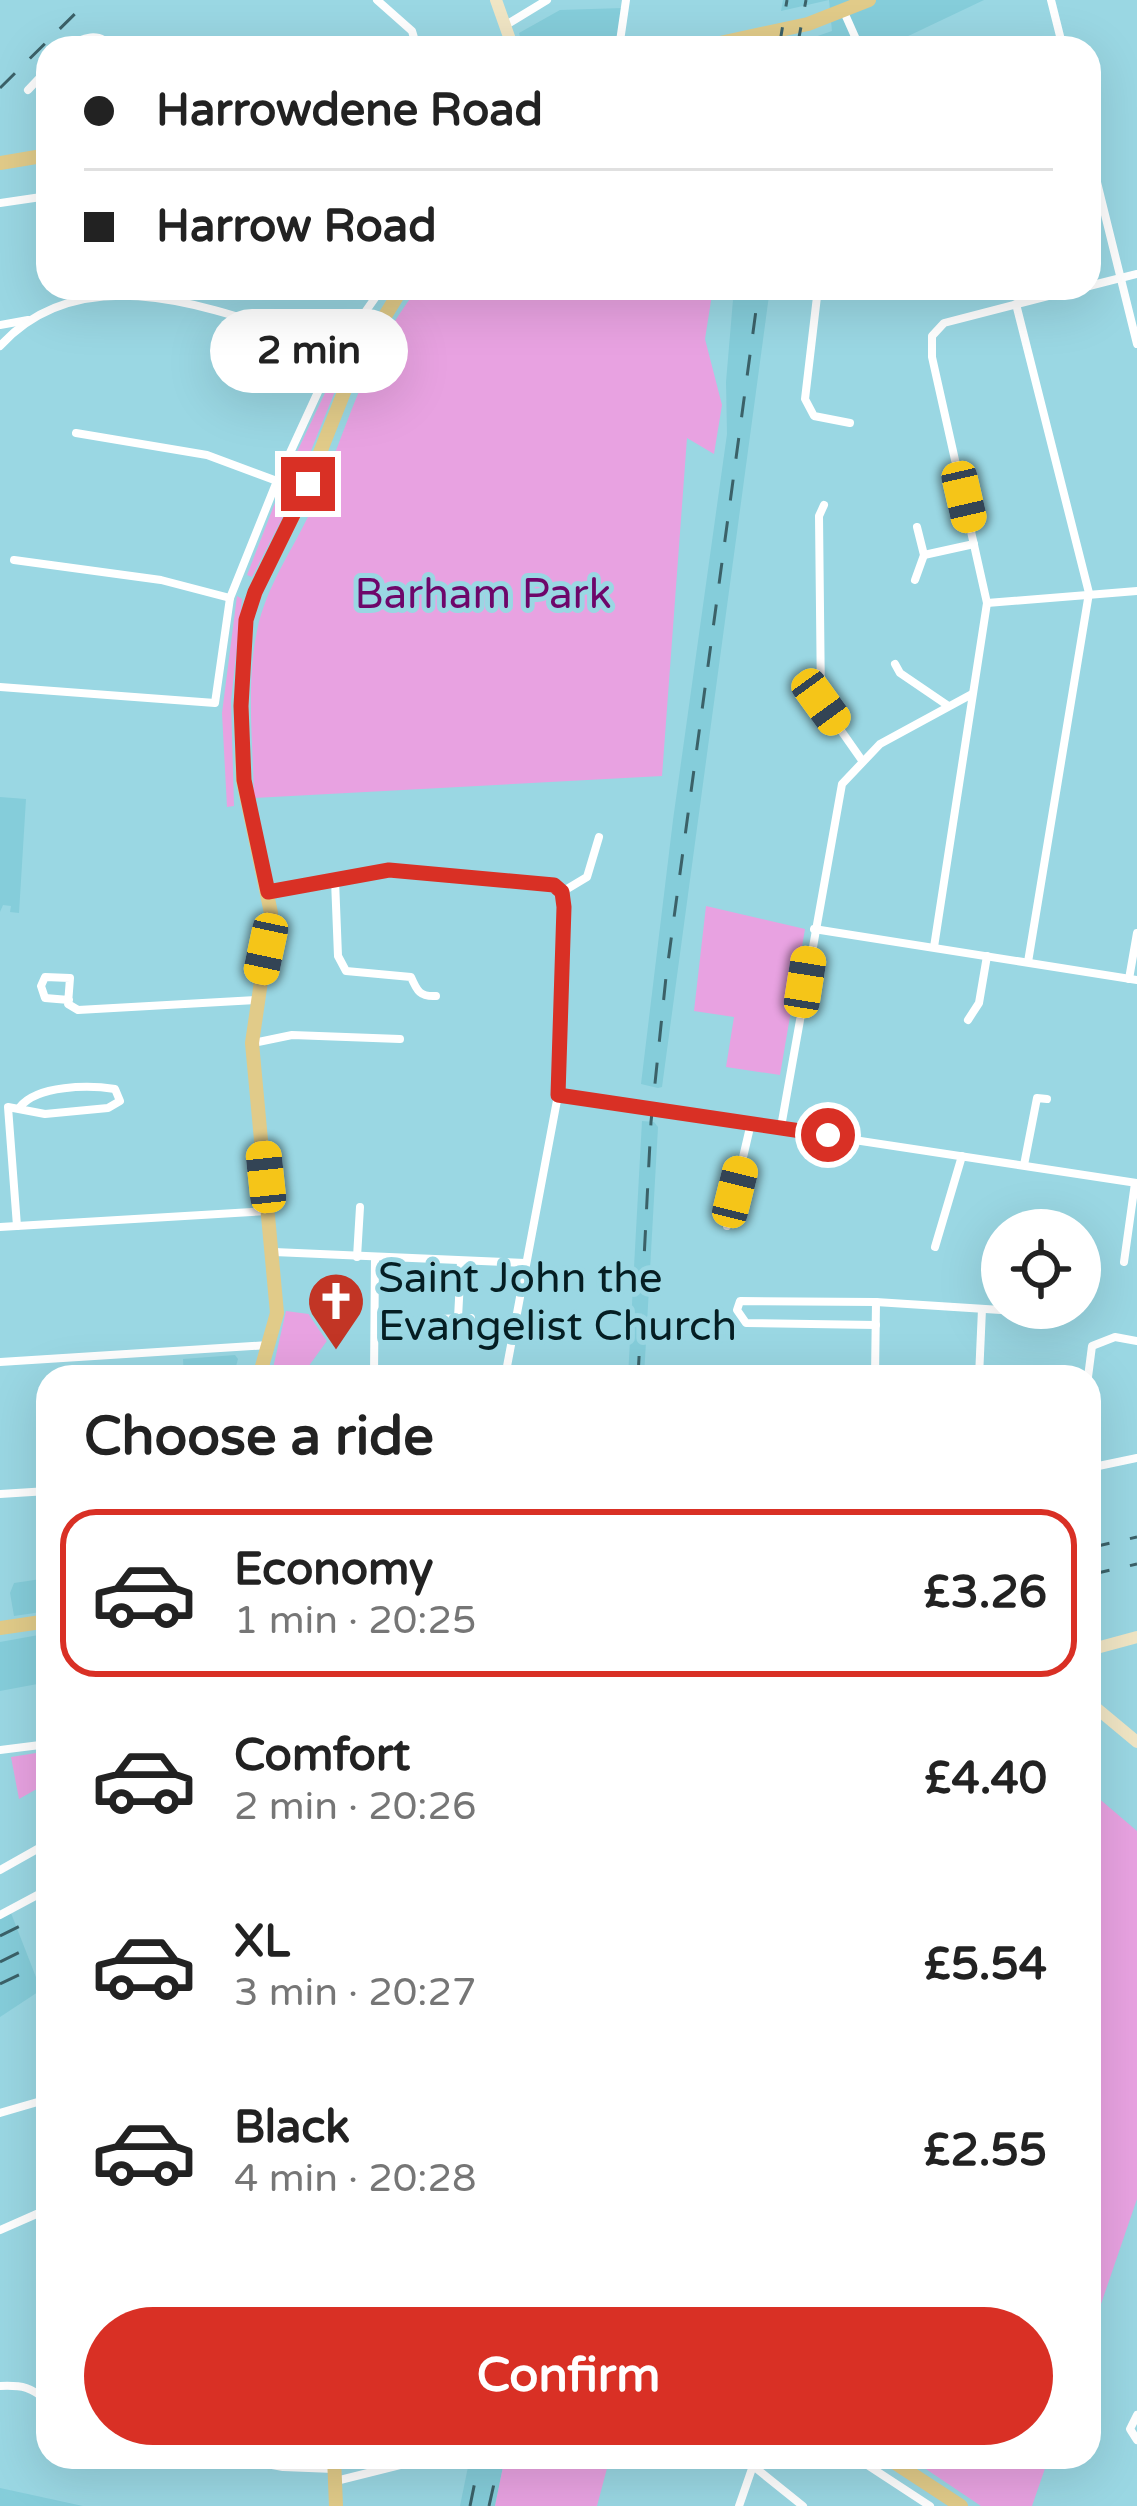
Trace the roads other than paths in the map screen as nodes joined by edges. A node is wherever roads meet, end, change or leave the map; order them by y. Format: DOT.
graph roads {
  1 [pos="377,0"];
  2 [pos="496,0"];
  3 [pos="547,0"];
  4 [pos="626,0"];
  5 [pos="869,0"];
  6 [pos="1051,0"];
  7 [pos="844,12"];
  8 [pos="504,26"];
  9 [pos="413,36"];
  10 [pos="508,36"];
  11 [pos="621,36"];
  12 [pos="761,36"];
  13 [pos="855,36"];
  14 [pos="1060,36"];
  15 [pos="36,82"];
  16 [pos="28,90"];
  17 [pos="36,157"];
  18 [pos="0,163"];
  19 [pos="36,198"];
  20 [pos="1101,198"];
  21 [pos="0,203"];
  22 [pos="1137,274"];
  23 [pos="1121,277"];
  24 [pos="1101,283"];
  25 [pos="87,300"];
  26 [pos="172,300"];
  27 [pos="374,300"];
  28 [pos="395,300"];
  29 [pos="817,300"];
  30 [pos="1032,300"];
  31 [pos="1016,304"];
  32 [pos="29,320"];
  33 [pos="0,325"];
  34 [pos="1137,344"];
  35 [pos="0,346"];
  36 [pos="343,346"];
  37 [pos="363,351"];
  38 [pos="850,423"];
  39 [pos="76,433"];
  40 [pos="278,481"];
  41 [pos="824,505"];
  42 [pos="917,527"];
  43 [pos="974,544"];
  44 [pos="924,555"];
  45 [pos="14,560"];
  46 [pos="915,580"];
  47 [pos="1137,591"];
  48 [pos="1089,593"];
  49 [pos="230,598"];
  50 [pos="987,603"];
  51 [pos="895,664"];
  52 [pos="0,687"];
  53 [pos="973,694"];
  54 [pos="946,705"];
  55 [pos="862,759"];
  56 [pos="599,837"];
  57 [pos="334,880"];
  58 [pos="268,892"];
  59 [pos="562,892"];
  60 [pos="814,929"];
  61 [pos="1137,933"];
  62 [pos="934,947"];
  63 [pos="987,956"];
  64 [pos="1028,962"];
  65 [pos="1133,980"];
  66 [pos="436,996"];
  67 [pos="69,1000"];
  68 [pos="256,1000"];
  69 [pos="968,1020"];
  70 [pos="400,1039"];
  71 [pos="252,1043"];
  72 [pos="558,1095"];
  73 [pos="1038,1098"];
  74 [pos="20,1107"];
  75 [pos="751,1123"];
  76 [pos="782,1127"];
  77 [pos="962,1156"];
  78 [pos="1024,1165"];
  79 [pos="1136,1183"];
  80 [pos="360,1207"];
  81 [pos="270,1211"];
  82 [pos="17,1226"];
  83 [pos="727,1226"];
  84 [pos="0,1227"];
  85 [pos="935,1247"];
  86 [pos="274,1252"];
  87 [pos="357,1256"];
  88 [pos="375,1257"];
  89 [pos="461,1261"];
  90 [pos="1124,1262"];
  91 [pos="525,1263"];
  92 [pos="876,1301"];
  93 [pos="981,1310"];
  94 [pos="458,1318"];
  95 [pos="472,1318"];
  96 [pos="436,1319"];
  97 [pos="876,1325"];
  98 [pos="981,1329"];
  99 [pos="1137,1341"];
  100 [pos="269,1345"];
  101 [pos="0,1362"];
  102 [pos="263,1365"];
  103 [pos="374,1365"];
  104 [pos="507,1365"];
  105 [pos="875,1365"];
  106 [pos="980,1365"];
  107 [pos="1090,1365"];
  108 [pos="1137,1458"];
  109 [pos="1101,1466"];
  110 [pos="36,1492"];
  111 [pos="0,1494"];
  112 [pos="36,1623"];
  113 [pos="0,1628"];
  114 [pos="1137,1637"];
  115 [pos="1101,1647"];
  116 [pos="1101,1712"];
  117 [pos="1137,1742"];
  118 [pos="36,1746"];
  119 [pos="0,1750"];
  120 [pos="36,1850"];
  121 [pos="0,1870"];
  122 [pos="36,1896"];
  123 [pos="0,1915"];
  124 [pos="36,2102"];
  125 [pos="0,2113"];
  126 [pos="36,2214"];
  127 [pos="0,2230"];
  128 [pos="0,2386"];
  129 [pos="36,2390"];
  130 [pos="1137,2415"];
  131 [pos="1137,2440"];
  132 [pos="335,2469"];
  133 [pos="751,2469"];
  134 [pos="763,2469"];
  135 [pos="873,2469"];
  136 [pos="903,2469"];
  137 [pos="951,2503"];
  138 [pos="336,2506"];
  139 [pos="739,2506"];
  140 [pos="803,2506"];
  141 [pos="930,2506"];
  1 -- 9 [label="street"];
  2 -- 8 [label="street"];
  3 -- 8 [label="street"];
  4 -- 11 [label="street"];
  5 -- 7 [label="main road"];
  6 -- 14 [label="street"];
  7 -- 12 [label="main road"];
  7 -- 13 [label="street"];
  8 -- 10 [label="street"];
  15 -- 16 [label="street"];
  17 -- 18 [label="main road"];
  19 -- 21 [label="street"];
  20 -- 23 [label="street"];
  22 -- 23 [label="street"];
  23 -- 24 [label="street"];
  23 -- 34 [label="street"];
  25 -- 32 [label="street"];
  26 -- 36 [label="street"];
  27 -- 36 [label="street"];
  28 -- 37 [label="main road"];
  29 -- 38 [label="street"];
  30 -- 31 [label="street"];
  31 -- 43 [label="street"];
  31 -- 48 [label="street"];
  32 -- 33 [label="street"];
  32 -- 35 [label="street"];
  36 -- 37 [label="street"];
  36 -- 40 [label="street"];
  37 -- 58 [label="main road"];
  39 -- 40 [label="street"];
  40 -- 49 [label="street"];
  41 -- 55 [label="street"];
  42 -- 44 [label="street"];
  43 -- 44 [label="street"];
  43 -- 50 [label="street"];
  44 -- 46 [label="street"];
  45 -- 49 [label="street"];
  47 -- 48 [label="street"];
  48 -- 50 [label="street"];
  48 -- 64 [label="street"];
  49 -- 52 [label="street"];
  50 -- 53 [label="street"];
  51 -- 54 [label="street"];
  53 -- 54 [label="street"];
  53 -- 62 [label="street"];
  54 -- 55 [label="street"];
  55 -- 60 [label="street"];
  56 -- 59 [label="street"];
  57 -- 58 [label="street"];
  57 -- 59 [label="street"];
  57 -- 66 [label="street"];
  58 -- 68 [label="main road"];
  59 -- 72 [label="street"];
  60 -- 62 [label="street"];
  60 -- 76 [label="street"];
  61 -- 65 [label="street"];
  62 -- 63 [label="street"];
  63 -- 64 [label="street"];
  63 -- 69 [label="street"];
  64 -- 65 [label="street"];
  67 -- 68 [label="street"];
  68 -- 71 [label="main road"];
  70 -- 71 [label="street"];
  71 -- 81 [label="main road"];
  72 -- 75 [label="street"];
  72 -- 91 [label="street"];
  73 -- 78 [label="street"];
  74 -- 74 [label="street"];
  74 -- 82 [label="street"];
  75 -- 76 [label="street"];
  75 -- 83 [label="street"];
  76 -- 77 [label="street"];
  77 -- 78 [label="street"];
  77 -- 85 [label="street"];
  78 -- 79 [label="street"];
  79 -- 90 [label="street"];
  80 -- 87 [label="street"];
  81 -- 82 [label="street"];
  81 -- 86 [label="main road"];
  82 -- 84 [label="street"];
  86 -- 87 [label="street"];
  86 -- 100 [label="main road"];
  87 -- 88 [label="street"];
  88 -- 89 [label="street"];
  88 -- 103 [label="street"];
  89 -- 91 [label="street"];
  89 -- 94 [label="street"];
  91 -- 104 [label="street"];
  92 -- 93 [label="street"];
  92 -- 97 [label="street"];
  92 -- 97 [label="street"];
  94 -- 95 [label="street"];
  94 -- 96 [label="street"];
  97 -- 105 [label="street"];
  98 -- 106 [label="street"];
  99 -- 107 [label="street"];
  100 -- 101 [label="street"];
  100 -- 102 [label="main road"];
  108 -- 109 [label="street"];
  110 -- 111 [label="street"];
  112 -- 113 [label="main road"];
  114 -- 115 [label="street"];
  116 -- 117 [label="street"];
  118 -- 119 [label="street"];
  120 -- 121 [label="street"];
  122 -- 123 [label="street"];
  124 -- 125 [label="street"];
  126 -- 127 [label="street"];
  128 -- 129 [label="street"];
  130 -- 131 [label="street"];
  132 -- 138 [label="main road"];
  133 -- 139 [label="street"];
  134 -- 140 [label="street"];
  135 -- 141 [label="street"];
  136 -- 137 [label="main road"];
}
